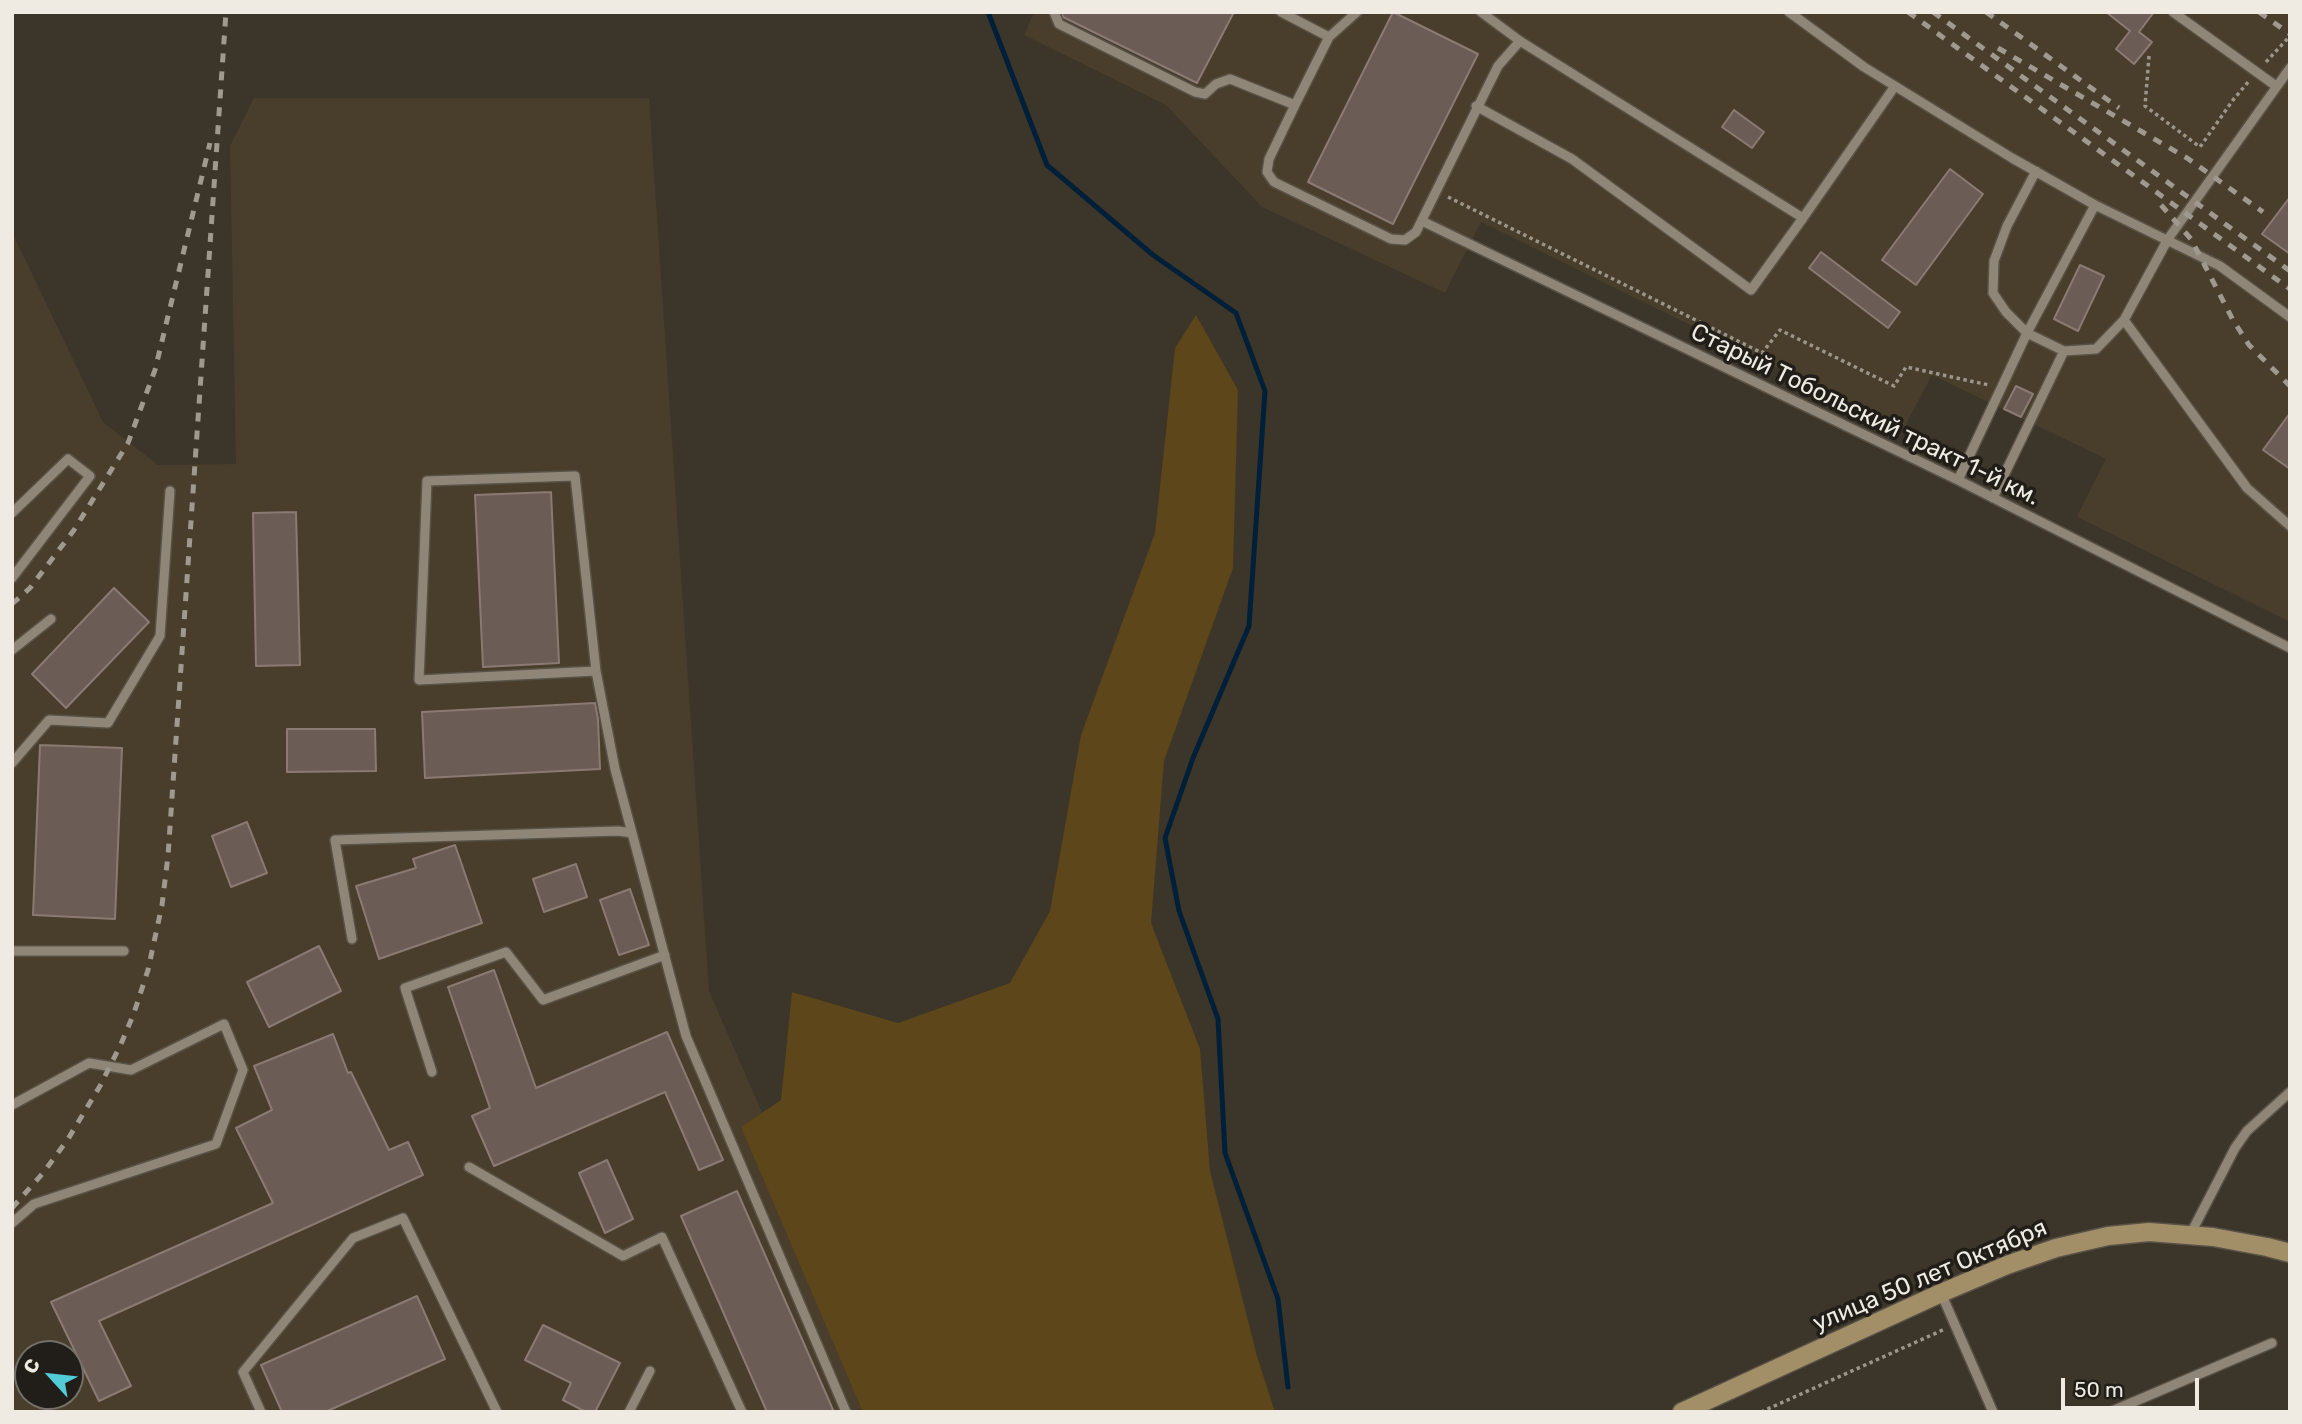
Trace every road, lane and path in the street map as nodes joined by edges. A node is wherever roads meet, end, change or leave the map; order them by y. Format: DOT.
graph roads {
  1 [pos="1054,12"];
  2 [pos="1281,12"];
  3 [pos="1357,12"];
  4 [pos="1481,12"];
  5 [pos="1788,12"];
  6 [pos="2172,12"];
  7 [pos="2290,36"];
  8 [pos="1329,37"];
  9 [pos="1520,41"];
  10 [pos="2149,56"];
  11 [pos="2290,68"];
  12 [pos="2257,72"];
  13 [pos="1895,86"];
  14 [pos="2276,86"];
  15 [pos="1295,105"];
  16 [pos="1476,106"];
  17 [pos="2036,171"];
  18 [pos="1436,191"];
  19 [pos="2095,205"];
  20 [pos="1803,218"];
  21 [pos="1422,221"];
  22 [pos="2168,239"];
  23 [pos="2290,317"];
  24 [pos="2124,320"];
  25 [pos="2027,333"];
  26 [pos="2064,351"];
  27 [pos="2001,387"];
  28 [pos="1958,480"];
  29 [pos="170,491"];
  30 [pos="1993,498"];
  31 [pos="12,513"];
  32 [pos="2290,526"];
  33 [pos="12,578"];
  34 [pos="51,619"];
  35 [pos="2290,648"];
  36 [pos="12,650"];
  37 [pos="596,671"];
  38 [pos="12,763"];
  39 [pos="632,833"];
  40 [pos="352,939"];
  41 [pos="12,951"];
  42 [pos="124,951"];
  43 [pos="664,955"];
  44 [pos="432,1072"];
  45 [pos="2290,1092"];
  46 [pos="12,1105"];
  47 [pos="469,1167"];
  48 [pos="12,1223"];
  49 [pos="2190,1234"];
  50 [pos="2290,1253"];
  51 [pos="1941,1293"];
  52 [pos="1955,1325"];
  53 [pos="2272,1343"];
  54 [pos="650,1371"];
  55 [pos="261,1412"];
  56 [pos="497,1412"];
  57 [pos="629,1412"];
  58 [pos="742,1412"];
  59 [pos="846,1412"];
  60 [pos="1682,1412"];
  61 [pos="1761,1412"];
  62 [pos="1993,1412"];
  63 [pos="2110,1412"];
  1 -- 15 [label="lane"];
  2 -- 8 [label="lane"];
  3 -- 8 [label="lane"];
  4 -- 9 [label="lane"];
  5 -- 13 [label="lane"];
  6 -- 12 [label="lane"];
  7 -- 12 [label="path"];
  8 -- 15 [label="lane"];
  9 -- 16 [label="lane"];
  9 -- 20 [label="lane"];
  10 -- 12 [label="path"];
  11 -- 14 [label="lane"];
  12 -- 14 [label="lane"];
  13 -- 17 [label="lane"];
  13 -- 20 [label="lane"];
  14 -- 22 [label="lane"];
  15 -- 21 [label="lane"];
  16 -- 18 [label="lane"];
  16 -- 20 [label="lane"];
  17 -- 19 [label="lane"];
  17 -- 25 [label="lane"];
  18 -- 21 [label="lane"];
  18 -- 27 [label="path"];
  19 -- 22 [label="lane"];
  19 -- 25 [label="lane"];
  21 -- 28 [label="lane, Старый Тобольский тракт 1-й км."];
  22 -- 23 [label="lane"];
  22 -- 24 [label="lane"];
  24 -- 26 [label="lane"];
  24 -- 32 [label="lane"];
  25 -- 26 [label="lane"];
  25 -- 27 [label="lane"];
  26 -- 30 [label="lane"];
  27 -- 28 [label="lane"];
  28 -- 30 [label="lane, Старый Тобольский тракт 1-й км."];
  29 -- 38 [label="lane"];
  30 -- 35 [label="lane, Старый Тобольский тракт 1-й км."];
  31 -- 33 [label="lane"];
  34 -- 36 [label="lane"];
  37 -- 37 [label="lane"];
  37 -- 39 [label="lane"];
  39 -- 40 [label="lane"];
  39 -- 43 [label="lane"];
  41 -- 42 [label="lane"];
  43 -- 44 [label="lane"];
  43 -- 59 [label="lane"];
  45 -- 49 [label="lane"];
  46 -- 48 [label="lane"];
  47 -- 58 [label="lane"];
  49 -- 50 [label="main road, улица 50 лет Октября"];
  49 -- 51 [label="main road, улица 50 лет Октября"];
  51 -- 52 [label="lane"];
  51 -- 60 [label="main road, улица 50 лет Октября"];
  52 -- 61 [label="path"];
  52 -- 62 [label="lane"];
  53 -- 63 [label="lane"];
  54 -- 57 [label="lane"];
  55 -- 56 [label="lane"];
}
